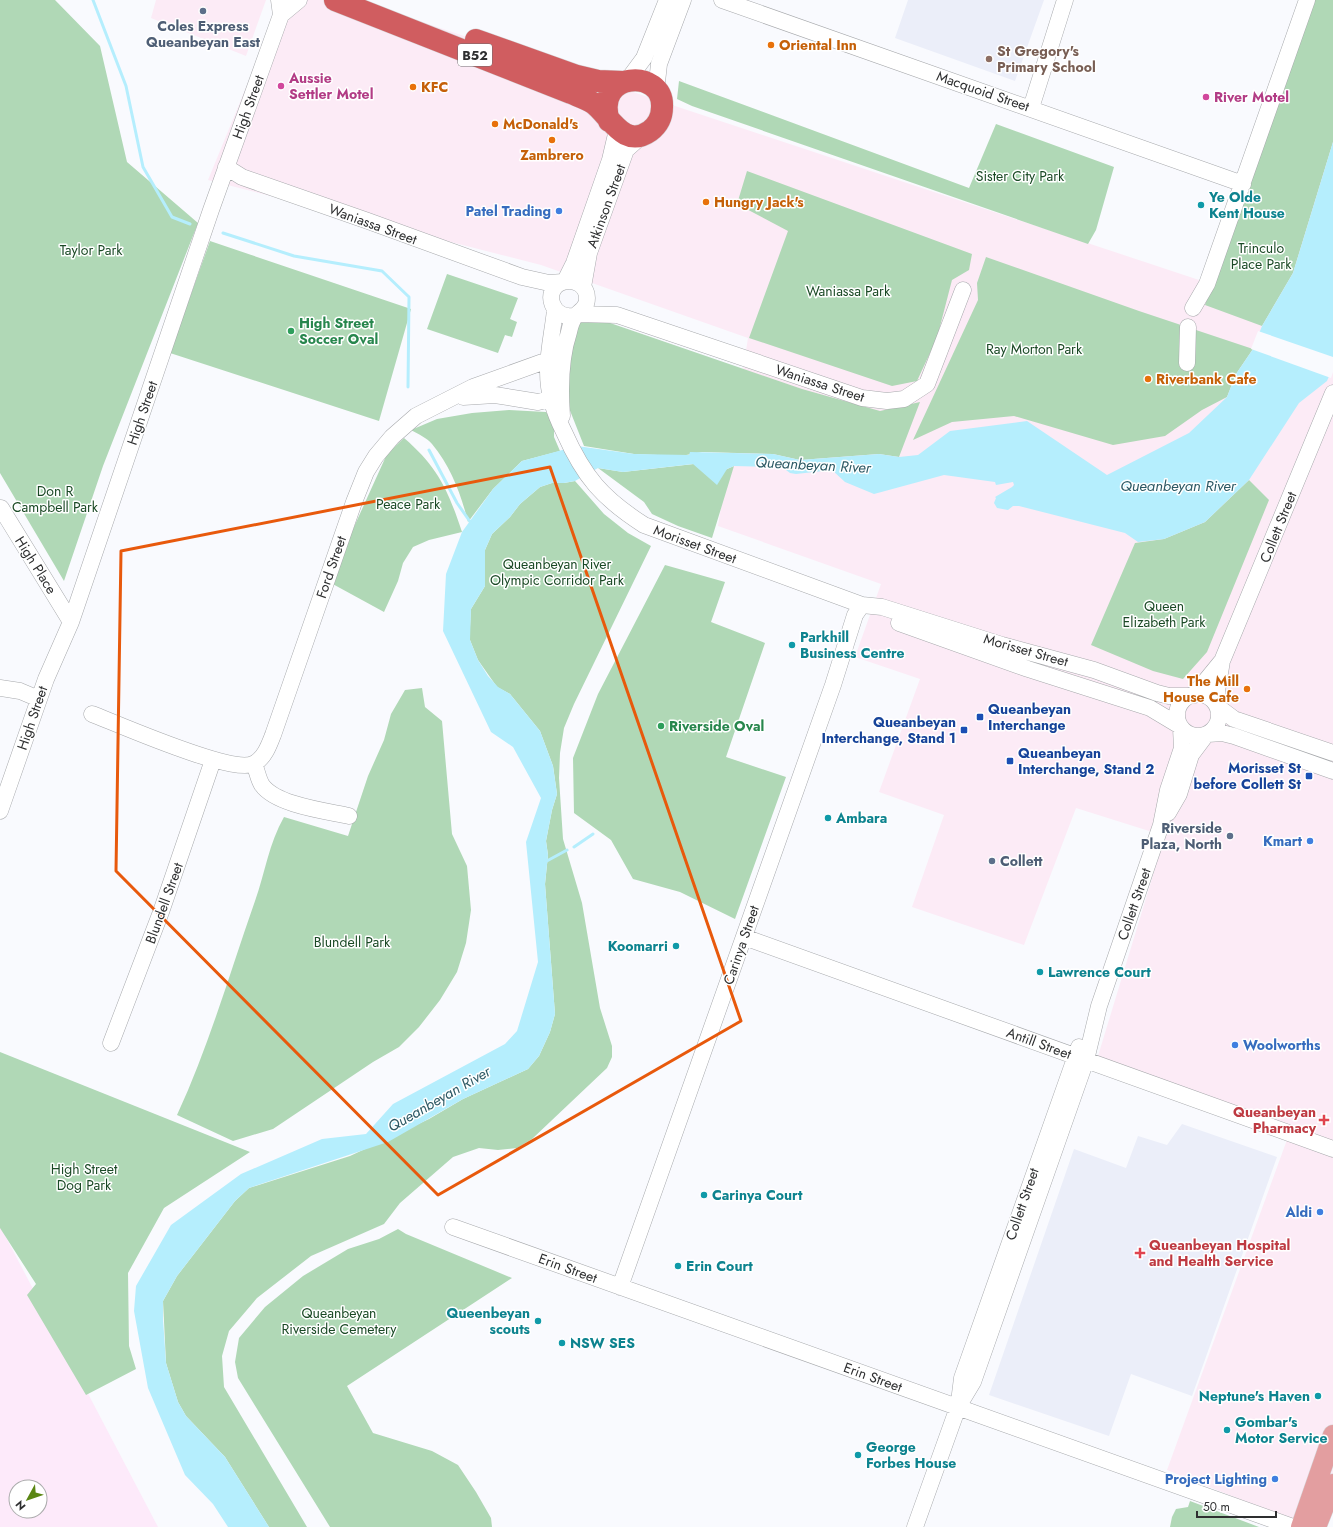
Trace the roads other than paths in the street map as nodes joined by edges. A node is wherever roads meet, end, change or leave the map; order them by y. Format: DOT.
graph roads {
  1 [pos="299,0"];
  2 [pos="335,0"];
  3 [pos="363,0"];
  4 [pos="666,0"];
  5 [pos="683,0"];
  6 [pos="722,0"];
  7 [pos="1065,0"];
  8 [pos="1307,0"];
  9 [pos="280,7"];
  10 [pos="625,81"];
  11 [pos="656,91"];
  12 [pos="1030,108"];
  13 [pos="613,125"];
  14 [pos="646,134"];
  15 [pos="226,167"];
  16 [pos="1243,184"];
  17 [pos="522,277"];
  18 [pos="564,282"];
  19 [pos="584,288"];
  20 [pos="963,290"];
  21 [pos="1193,308"];
  22 [pos="554,309"];
  23 [pos="578,314"];
  24 [pos="616,315"];
  25 [pos="1188,327"];
  26 [pos="548,360"];
  27 [pos="1187,363"];
  28 [pos="561,372"];
  29 [pos="1333,393"];
  30 [pos="550,399"];
  31 [pos="448,400"];
  32 [pos="564,434"];
  33 [pos="1,508"];
  34 [pos="862,604"];
  35 [pos="71,622"];
  36 [pos="954,629"];
  37 [pos="978,652"];
  38 [pos="1048,658"];
  39 [pos="1222,661"];
  40 [pos="1016,665"];
  41 [pos="0,688"];
  42 [pos="1192,695"];
  43 [pos="39,699"];
  44 [pos="1217,706"];
  45 [pos="92,714"];
  46 [pos="1181,727"];
  47 [pos="1207,734"];
  48 [pos="1333,753"];
  49 [pos="213,760"];
  50 [pos="254,764"];
  51 [pos="1333,771"];
  52 [pos="0,811"];
  53 [pos="349,816"];
  54 [pos="1161,825"];
  55 [pos="744,937"];
  56 [pos="111,1043"];
  57 [pos="1080,1058"];
  58 [pos="1333,1148"];
  59 [pos="454,1227"];
  60 [pos="620,1287"];
  61 [pos="958,1407"];
  62 [pos="1333,1435"];
  63 [pos="1333,1484"];
  64 [pos="915,1527"];
  65 [pos="1293,1527"];
  66 [pos="1301,1527"];
  67 [pos="1316,1527"];
  1 -- 9 [label="street, High Street"];
  2 -- 13 [label="highway, B52"];
  3 -- 10 [label="highway, B52"];
  4 -- 10 [label="street"];
  5 -- 11 [label="street"];
  6 -- 12 [label="street, Macquoid Street"];
  7 -- 12 [label="street"];
  8 -- 16 [label="street"];
  9 -- 15 [label="street, High Street"];
  10 -- 11 [label="highway, B52"];
  10 -- 13 [label="highway"];
  11 -- 14 [label="highway"];
  12 -- 16 [label="street, Macquoid Street"];
  13 -- 14 [label="highway"];
  13 -- 18 [label="street, Atkinson Street"];
  14 -- 19 [label="street, Atkinson Street"];
  15 -- 17 [label="street, Waniassa Street"];
  15 -- 35 [label="street, High Street"];
  16 -- 21 [label="street"];
  17 -- 18 [label="street, Waniassa Street"];
  17 -- 22 [label="street, Waniassa Street"];
  18 -- 19 [label="street"];
  18 -- 22 [label="street"];
  19 -- 23 [label="street"];
  19 -- 24 [label="street, Waniassa Street"];
  20 -- 24 [label="street, Waniassa Street"];
  22 -- 23 [label="street"];
  22 -- 26 [label="street"];
  23 -- 24 [label="street, Waniassa Street"];
  23 -- 28 [label="street"];
  25 -- 27 [label="street"];
  26 -- 30 [label="street"];
  26 -- 31 [label="street, Ford Street"];
  28 -- 30 [label="street"];
  28 -- 32 [label="street, Morisset Street"];
  29 -- 39 [label="street, Collett Street"];
  30 -- 31 [label="street, Ford Street"];
  30 -- 32 [label="street, Morisset Street"];
  31 -- 50 [label="street, Ford Street"];
  32 -- 34 [label="street, Morisset Street"];
  33 -- 35 [label="street, High Place"];
  34 -- 36 [label="street, Morisset Street"];
  34 -- 37 [label="street, Morisset Street"];
  34 -- 55 [label="street, Carinya Street"];
  35 -- 43 [label="street, High Street"];
  36 -- 37 [label="street"];
  36 -- 38 [label="street, Morisset Street"];
  37 -- 40 [label="street, Morisset Street"];
  38 -- 40 [label="street"];
  38 -- 42 [label="street, Morisset Street"];
  39 -- 42 [label="street, Collett Street"];
  39 -- 44 [label="street, Collett Street"];
  40 -- 46 [label="street, Morisset Street"];
  41 -- 43 [label="street"];
  42 -- 44 [label="street"];
  42 -- 46 [label="street"];
  43 -- 52 [label="street, High Street"];
  44 -- 47 [label="street"];
  44 -- 48 [label="street"];
  45 -- 49 [label="street"];
  46 -- 47 [label="street"];
  46 -- 54 [label="street, Collett Street"];
  47 -- 51 [label="street"];
  47 -- 54 [label="street, Collett Street"];
  49 -- 50 [label="street"];
  49 -- 56 [label="street, Blundell Street"];
  50 -- 53 [label="street"];
  54 -- 57 [label="street, Collett Street"];
  55 -- 57 [label="street, Antill Street"];
  55 -- 60 [label="street, Carinya Street"];
  57 -- 58 [label="street, Antill Street"];
  57 -- 61 [label="street, Collett Street"];
  59 -- 60 [label="street, Erin Street"];
  60 -- 61 [label="street, Erin Street"];
  61 -- 64 [label="street, Collett Street"];
  61 -- 65 [label="street, Erin Street"];
  62 -- 66 [label="main road"];
  63 -- 67 [label="main road"];
}
